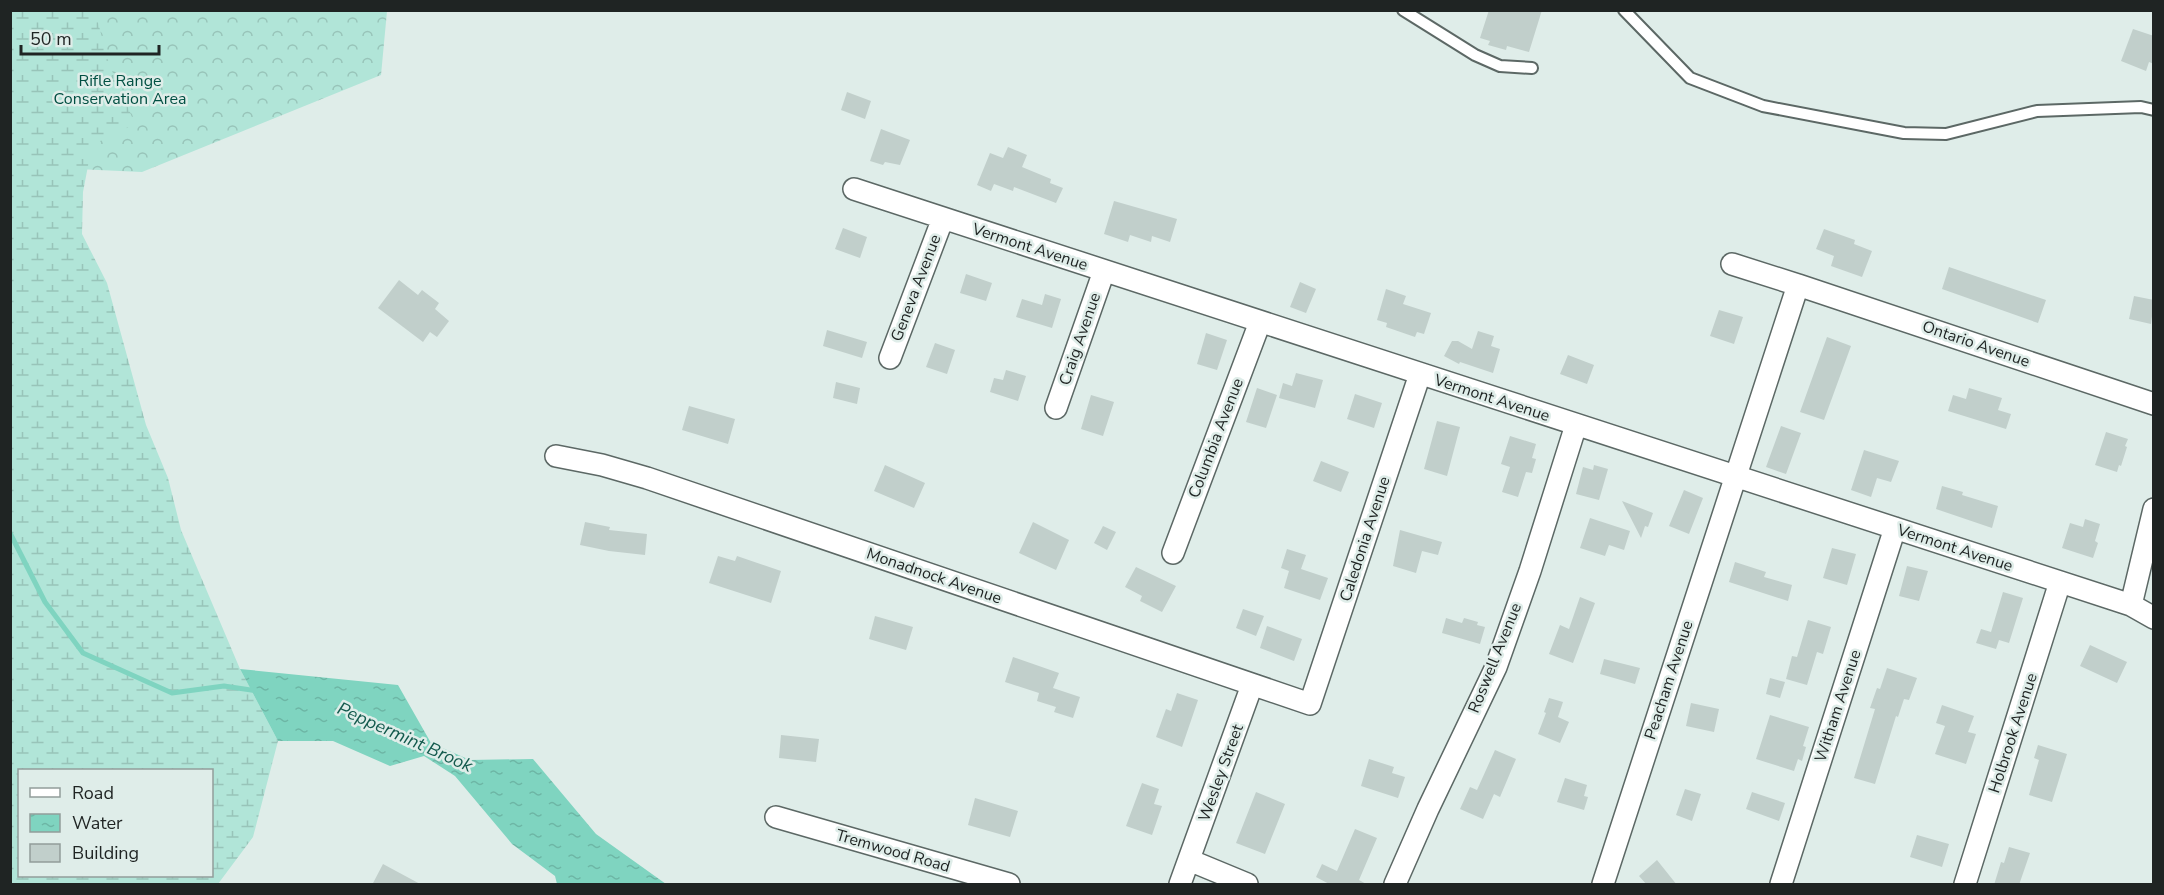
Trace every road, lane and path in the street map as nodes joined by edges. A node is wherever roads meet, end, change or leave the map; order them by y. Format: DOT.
graph roads {
  1 [pos="1403,10"];
  2 [pos="1624,10"];
  3 [pos="1532,68"];
  4 [pos="2154,110"];
  5 [pos="854,189"];
  6 [pos="943,218"];
  7 [pos="1732,264"];
  8 [pos="1104,271"];
  9 [pos="1798,285"];
  10 [pos="1260,322"];
  11 [pos="890,358"];
  12 [pos="1420,374"];
  13 [pos="2154,404"];
  14 [pos="1056,408"];
  15 [pos="1576,425"];
  16 [pos="556,456"];
  17 [pos="1735,476"];
  18 [pos="2154,509"];
  19 [pos="1895,528"];
  20 [pos="1173,553"];
  21 [pos="2060,582"];
  22 [pos="2131,605"];
  23 [pos="2154,618"];
  24 [pos="1252,685"];
  25 [pos="1310,704"];
  26 [pos="776,817"];
  27 [pos="1189,860"];
  28 [pos="1009,885"];
  29 [pos="1180,885"];
  30 [pos="1247,885"];
  31 [pos="1395,885"];
  32 [pos="1603,885"];
  33 [pos="1781,885"];
  34 [pos="1965,885"];
  1 -- 3 [label="lane"];
  2 -- 4 [label="lane"];
  5 -- 6 [label="street, Vermont Avenue"];
  6 -- 8 [label="street, Vermont Avenue"];
  6 -- 11 [label="street, Geneva Avenue"];
  7 -- 9 [label="street, Ontario Avenue"];
  8 -- 10 [label="street, Vermont Avenue"];
  8 -- 14 [label="street, Craig Avenue"];
  9 -- 13 [label="street, Ontario Avenue"];
  9 -- 17 [label="street"];
  10 -- 12 [label="street, Vermont Avenue"];
  10 -- 20 [label="street, Columbia Avenue"];
  12 -- 15 [label="street, Vermont Avenue"];
  12 -- 25 [label="street, Caledonia Avenue"];
  15 -- 17 [label="street, Vermont Avenue"];
  15 -- 31 [label="street, Roswell Avenue"];
  16 -- 24 [label="street, Monadnock Avenue"];
  17 -- 19 [label="street, Vermont Avenue"];
  17 -- 32 [label="street, Peacham Avenue"];
  18 -- 22 [label="street"];
  19 -- 21 [label="street, Vermont Avenue"];
  19 -- 33 [label="street, Witham Avenue"];
  21 -- 22 [label="street, Vermont Avenue"];
  21 -- 34 [label="street, Holbrook Avenue"];
  22 -- 23 [label="street, Vermont Avenue"];
  24 -- 25 [label="street, Monadnock Avenue"];
  24 -- 27 [label="street, Wesley Street"];
  26 -- 28 [label="street, Tremwood Road"];
  27 -- 29 [label="street"];
  27 -- 30 [label="street"];
}
